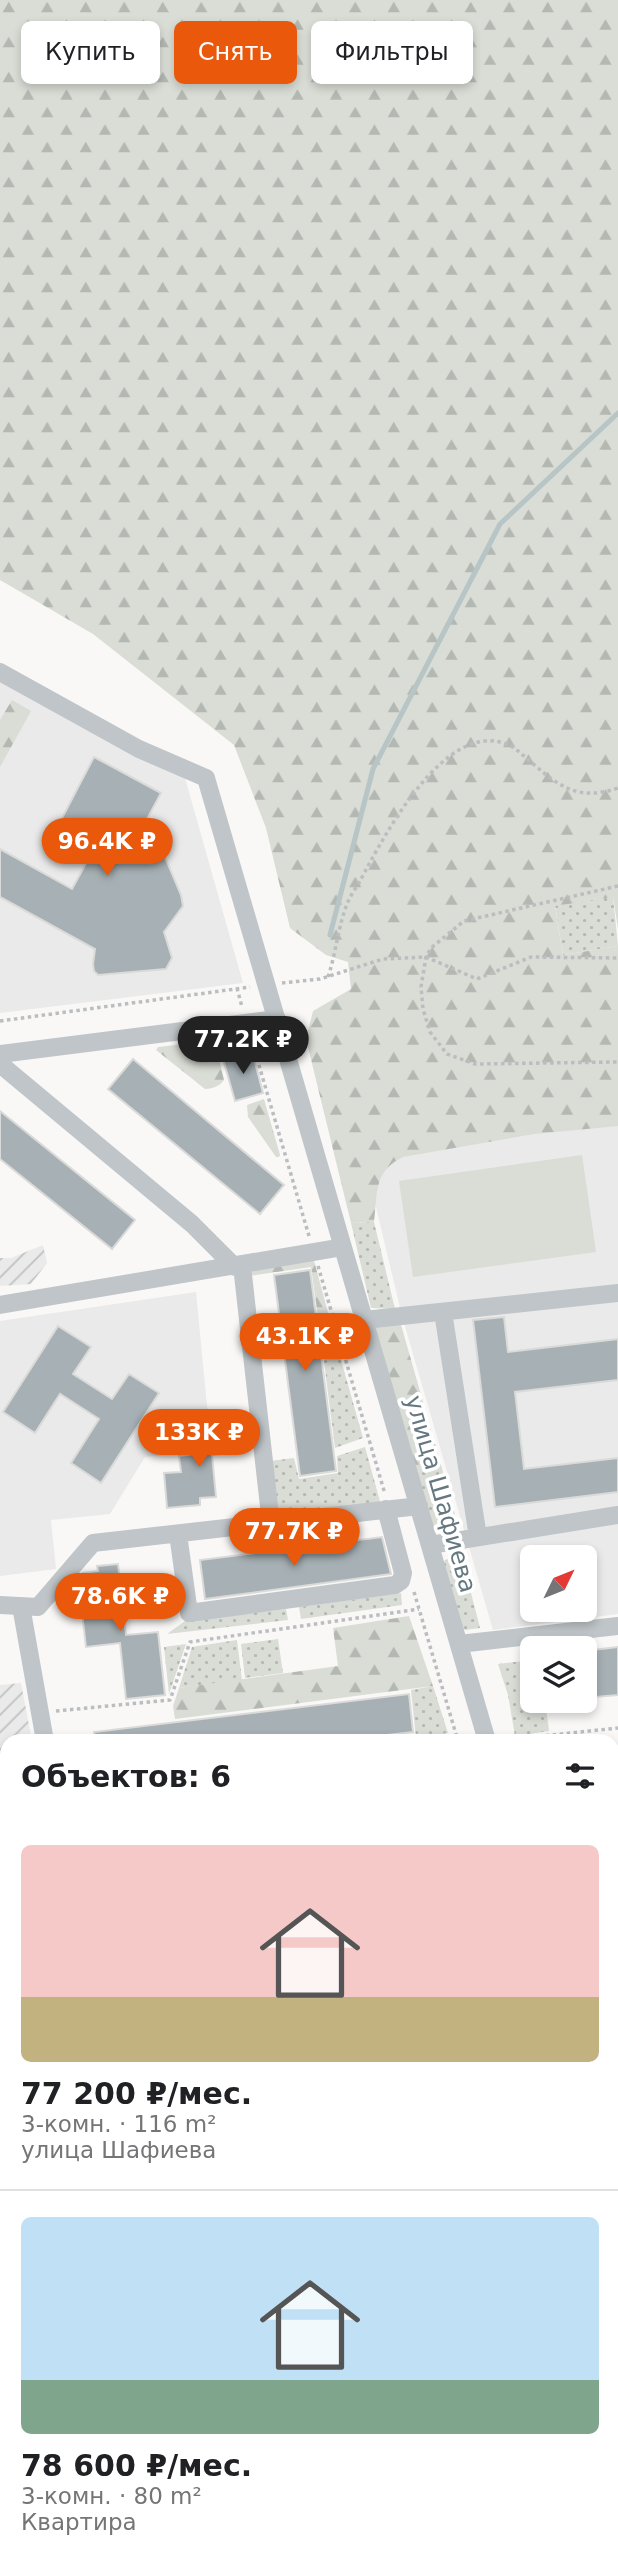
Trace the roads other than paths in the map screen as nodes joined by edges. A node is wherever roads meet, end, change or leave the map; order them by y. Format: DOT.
graph roads {
  1 [pos="0,672"];
  2 [pos="277,1019"];
  3 [pos="0,1054"];
  4 [pos="0,1065"];
  5 [pos="343,1247"];
  6 [pos="239,1266"];
  7 [pos="618,1293"];
  8 [pos="0,1305"];
  9 [pos="443,1312"];
  10 [pos="364,1320"];
  11 [pos="419,1506"];
  12 [pos="388,1509"];
  13 [pos="618,1515"];
  14 [pos="271,1524"];
  15 [pos="178,1534"];
  16 [pos="478,1537"];
  17 [pos="430,1545"];
  18 [pos="0,1605"];
  19 [pos="21,1606"];
  20 [pos="618,1626"];
  21 [pos="459,1644"];
  22 [pos="44,1734"];
  23 [pos="483,1734"];
  1 -- 2 [label="street, улица Шафиева"];
  2 -- 3 [label="street"];
  2 -- 5 [label="street, улица Шафиева"];
  4 -- 6 [label="street"];
  5 -- 6 [label="street"];
  5 -- 10 [label="street, улица Шафиева"];
  6 -- 8 [label="street"];
  6 -- 14 [label="street"];
  7 -- 9 [label="street"];
  9 -- 10 [label="street"];
  9 -- 16 [label="street"];
  10 -- 11 [label="street, улица Шафиева"];
  11 -- 12 [label="street"];
  11 -- 17 [label="street, улица Шафиева"];
  12 -- 14 [label="street"];
  12 -- 15 [label="street"];
  13 -- 16 [label="street"];
  14 -- 15 [label="street"];
  15 -- 19 [label="street"];
  16 -- 17 [label="street"];
  17 -- 21 [label="street, улица Шафиева"];
  18 -- 19 [label="street"];
  19 -- 22 [label="street"];
  20 -- 21 [label="street"];
  21 -- 23 [label="street, улица Шафиева"];
}
